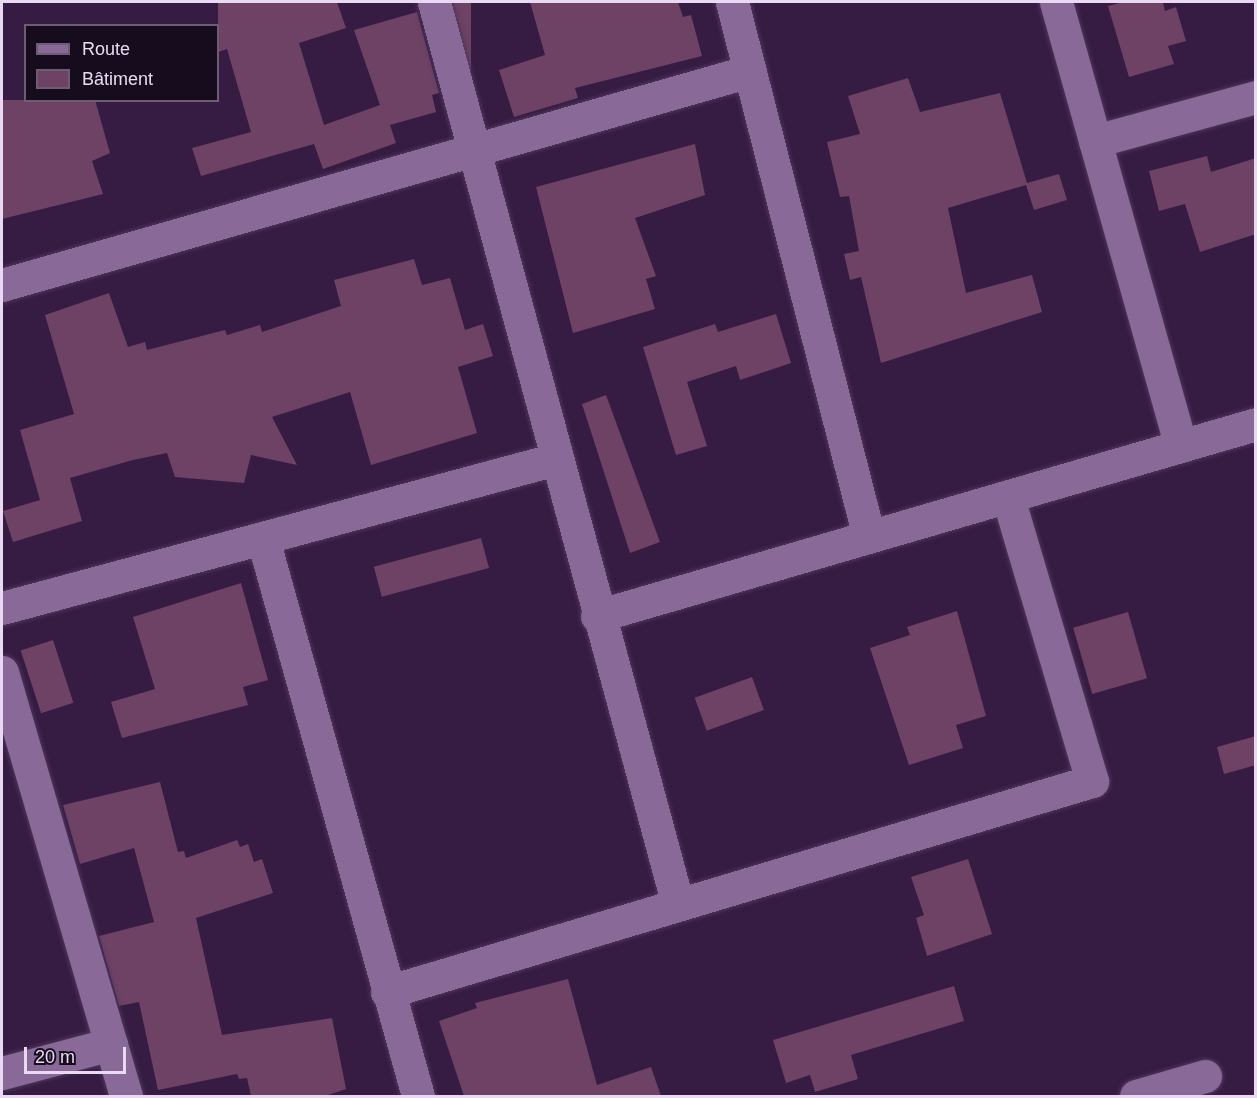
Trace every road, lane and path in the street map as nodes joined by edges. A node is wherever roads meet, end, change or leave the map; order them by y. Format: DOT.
graph roads {
  1 [pos="434,2"];
  2 [pos="732,2"];
  3 [pos="1056,2"];
  4 [pos="750,71"];
  5 [pos="1256,97"];
  6 [pos="1095,141"];
  7 [pos="473,150"];
  8 [pos="2,285"];
  9 [pos="1256,424"];
  10 [pos="1181,446"];
  11 [pos="556,459"];
  12 [pos="1008,498"];
  13 [pos="869,537"];
  14 [pos="262,539"];
  15 [pos="2,608"];
  16 [pos="597,616"];
  17 [pos="2,672"];
  18 [pos="15,764"];
  19 [pos="678,905"];
  20 [pos="387,992"];
  21 [pos="111,1044"];
  22 [pos="2,1073"];
  23 [pos="1205,1076"];
  24 [pos="126,1096"];
  25 [pos="418,1096"];
  26 [pos="1136,1096"];
  1 -- 7 [label="street"];
  2 -- 4 [label="street"];
  3 -- 6 [label="street"];
  4 -- 7 [label="street"];
  4 -- 13 [label="street"];
  5 -- 6 [label="street"];
  6 -- 10 [label="street"];
  7 -- 8 [label="street"];
  7 -- 11 [label="street"];
  9 -- 10 [label="street"];
  10 -- 12 [label="street"];
  11 -- 14 [label="street"];
  11 -- 16 [label="street"];
  12 -- 13 [label="street"];
  12 -- 19 [label="street"];
  13 -- 16 [label="street"];
  14 -- 15 [label="street"];
  14 -- 20 [label="street"];
  16 -- 19 [label="street"];
  17 -- 18 [label="street"];
  18 -- 21 [label="street"];
  19 -- 20 [label="street"];
  20 -- 25 [label="street"];
  21 -- 22 [label="street"];
  21 -- 24 [label="street"];
  23 -- 26 [label="street"];
}
